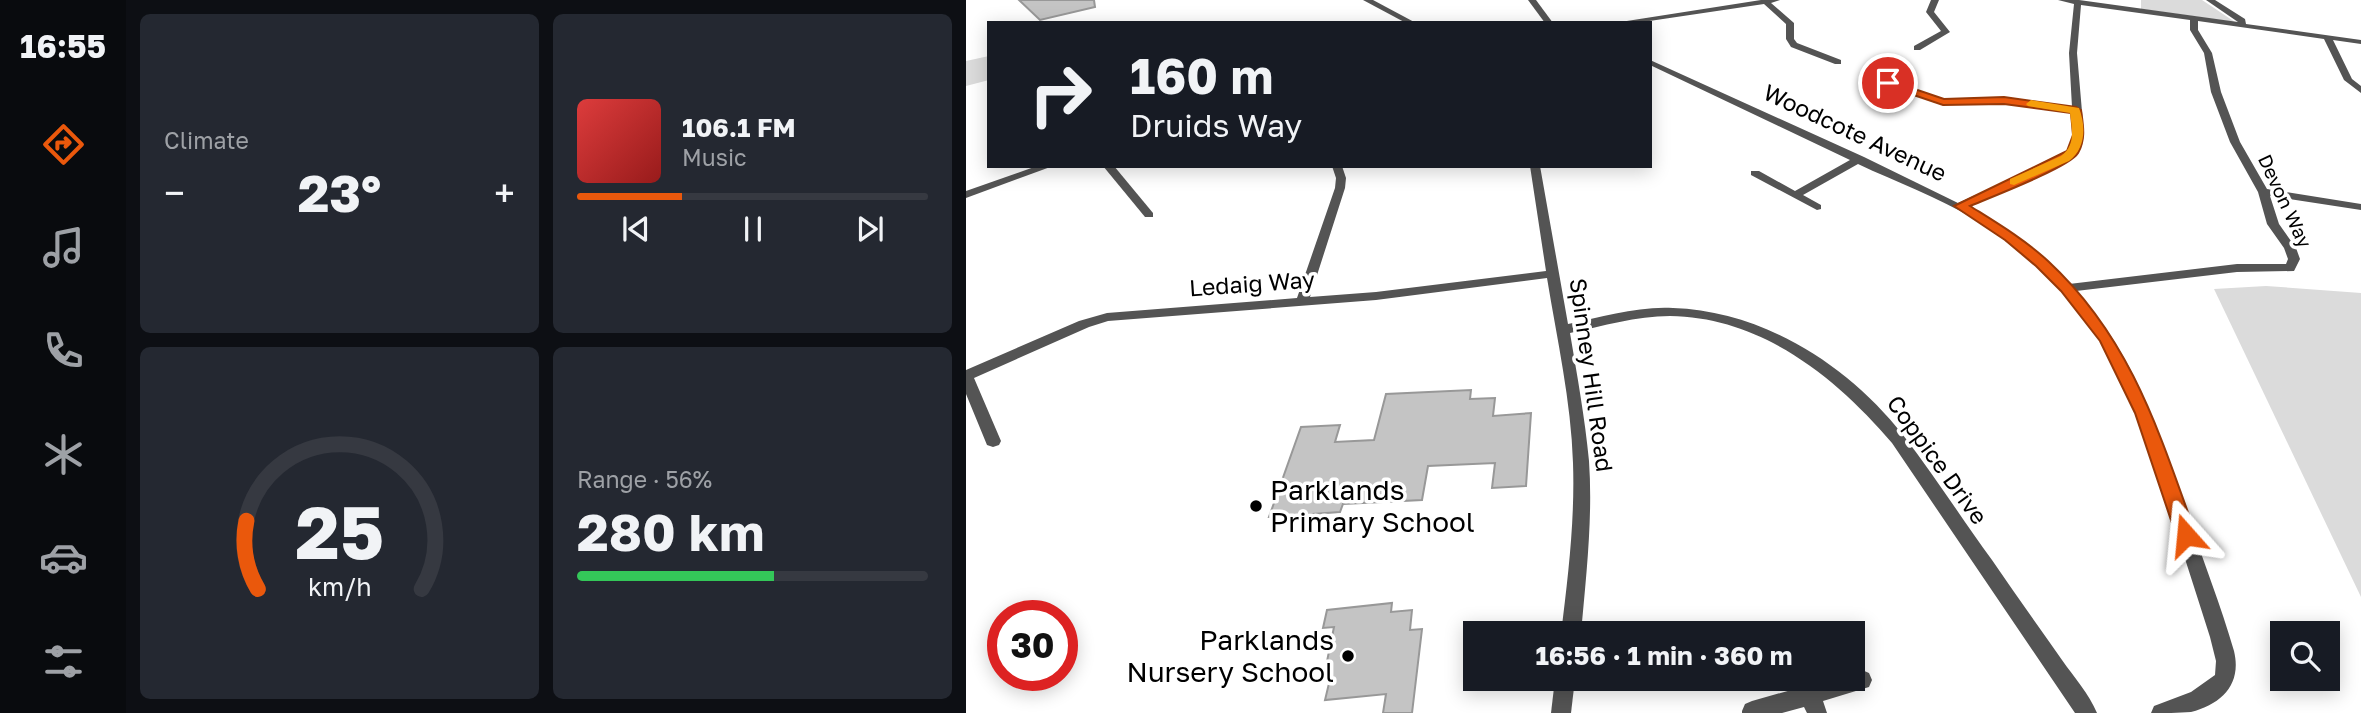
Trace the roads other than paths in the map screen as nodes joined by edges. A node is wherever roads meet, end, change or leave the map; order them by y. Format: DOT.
graph roads {
  1 [pos="1367,0"];
  2 [pos="1532,0"];
  3 [pos="1724,0"];
  4 [pos="1776,0"];
  5 [pos="1935,0"];
  6 [pos="2062,0"];
  7 [pos="2210,0"];
  8 [pos="1766,2"];
  9 [pos="2078,2"];
  10 [pos="1732,6"];
  11 [pos="2194,19"];
  12 [pos="1408,21"];
  13 [pos="1548,21"];
  14 [pos="1631,21"];
  15 [pos="2243,26"];
  16 [pos="2328,39"];
  17 [pos="2361,42"];
  18 [pos="1917,48"];
  19 [pos="1838,62"];
  20 [pos="1652,63"];
  21 [pos="1888,83"];
  22 [pos="2361,90"];
  23 [pos="2076,110"];
  24 [pos="1860,159"];
  25 [pos="1042,168"];
  26 [pos="1110,168"];
  27 [pos="1338,168"];
  28 [pos="1535,168"];
  29 [pos="1755,173"];
  30 [pos="2263,192"];
  31 [pos="966,195"];
  32 [pos="1795,195"];
  33 [pos="1960,206"];
  34 [pos="1817,207"];
  35 [pos="2361,207"];
  36 [pos="1149,215"];
  37 [pos="1552,274"];
  38 [pos="2066,288"];
  39 [pos="1302,301"];
  40 [pos="1562,330"];
  41 [pos="966,377"];
  42 [pos="993,441"];
  43 [pos="1572,621"];
  44 [pos="1564,691"];
  45 [pos="1840,691"];
  46 [pos="1813,704"];
  47 [pos="1752,711"];
  48 [pos="1561,713"];
  49 [pos="2087,713"];
  50 [pos="2161,713"];
  1 -- 12 [label="street"];
  2 -- 13 [label="street"];
  3 -- 10 [label="street"];
  4 -- 8 [label="street"];
  5 -- 18 [label="street"];
  6 -- 9 [label="street"];
  7 -- 15 [label="street"];
  8 -- 10 [label="street"];
  8 -- 19 [label="street"];
  9 -- 11 [label="street"];
  9 -- 23 [label="street"];
  10 -- 14 [label="street"];
  11 -- 15 [label="street"];
  11 -- 30 [label="street, Devon Way"];
  15 -- 16 [label="street"];
  16 -- 17 [label="street"];
  16 -- 22 [label="street"];
  20 -- 24 [label="street, Woodcote Avenue"];
  21 -- 23 [label="street"];
  23 -- 33 [label="street"];
  24 -- 32 [label="street"];
  24 -- 33 [label="street, Woodcote Avenue"];
  25 -- 31 [label="street"];
  26 -- 36 [label="street"];
  27 -- 39 [label="street"];
  28 -- 37 [label="street, Spinney Hill Road"];
  29 -- 32 [label="street"];
  30 -- 35 [label="street"];
  30 -- 38 [label="street, Devon Way"];
  32 -- 34 [label="street"];
  33 -- 38 [label="street, Woodcote Avenue"];
  37 -- 39 [label="street, Ledaig Way"];
  37 -- 40 [label="street, Spinney Hill Road"];
  38 -- 50 [label="street, Woodcote Avenue"];
  39 -- 41 [label="street, Ledaig Way"];
  40 -- 43 [label="street, Spinney Hill Road"];
  40 -- 49 [label="street, Coppice Drive"];
  41 -- 42 [label="street"];
  44 -- 48 [label="street"];
  45 -- 46 [label="street"];
  46 -- 47 [label="street"];
}
